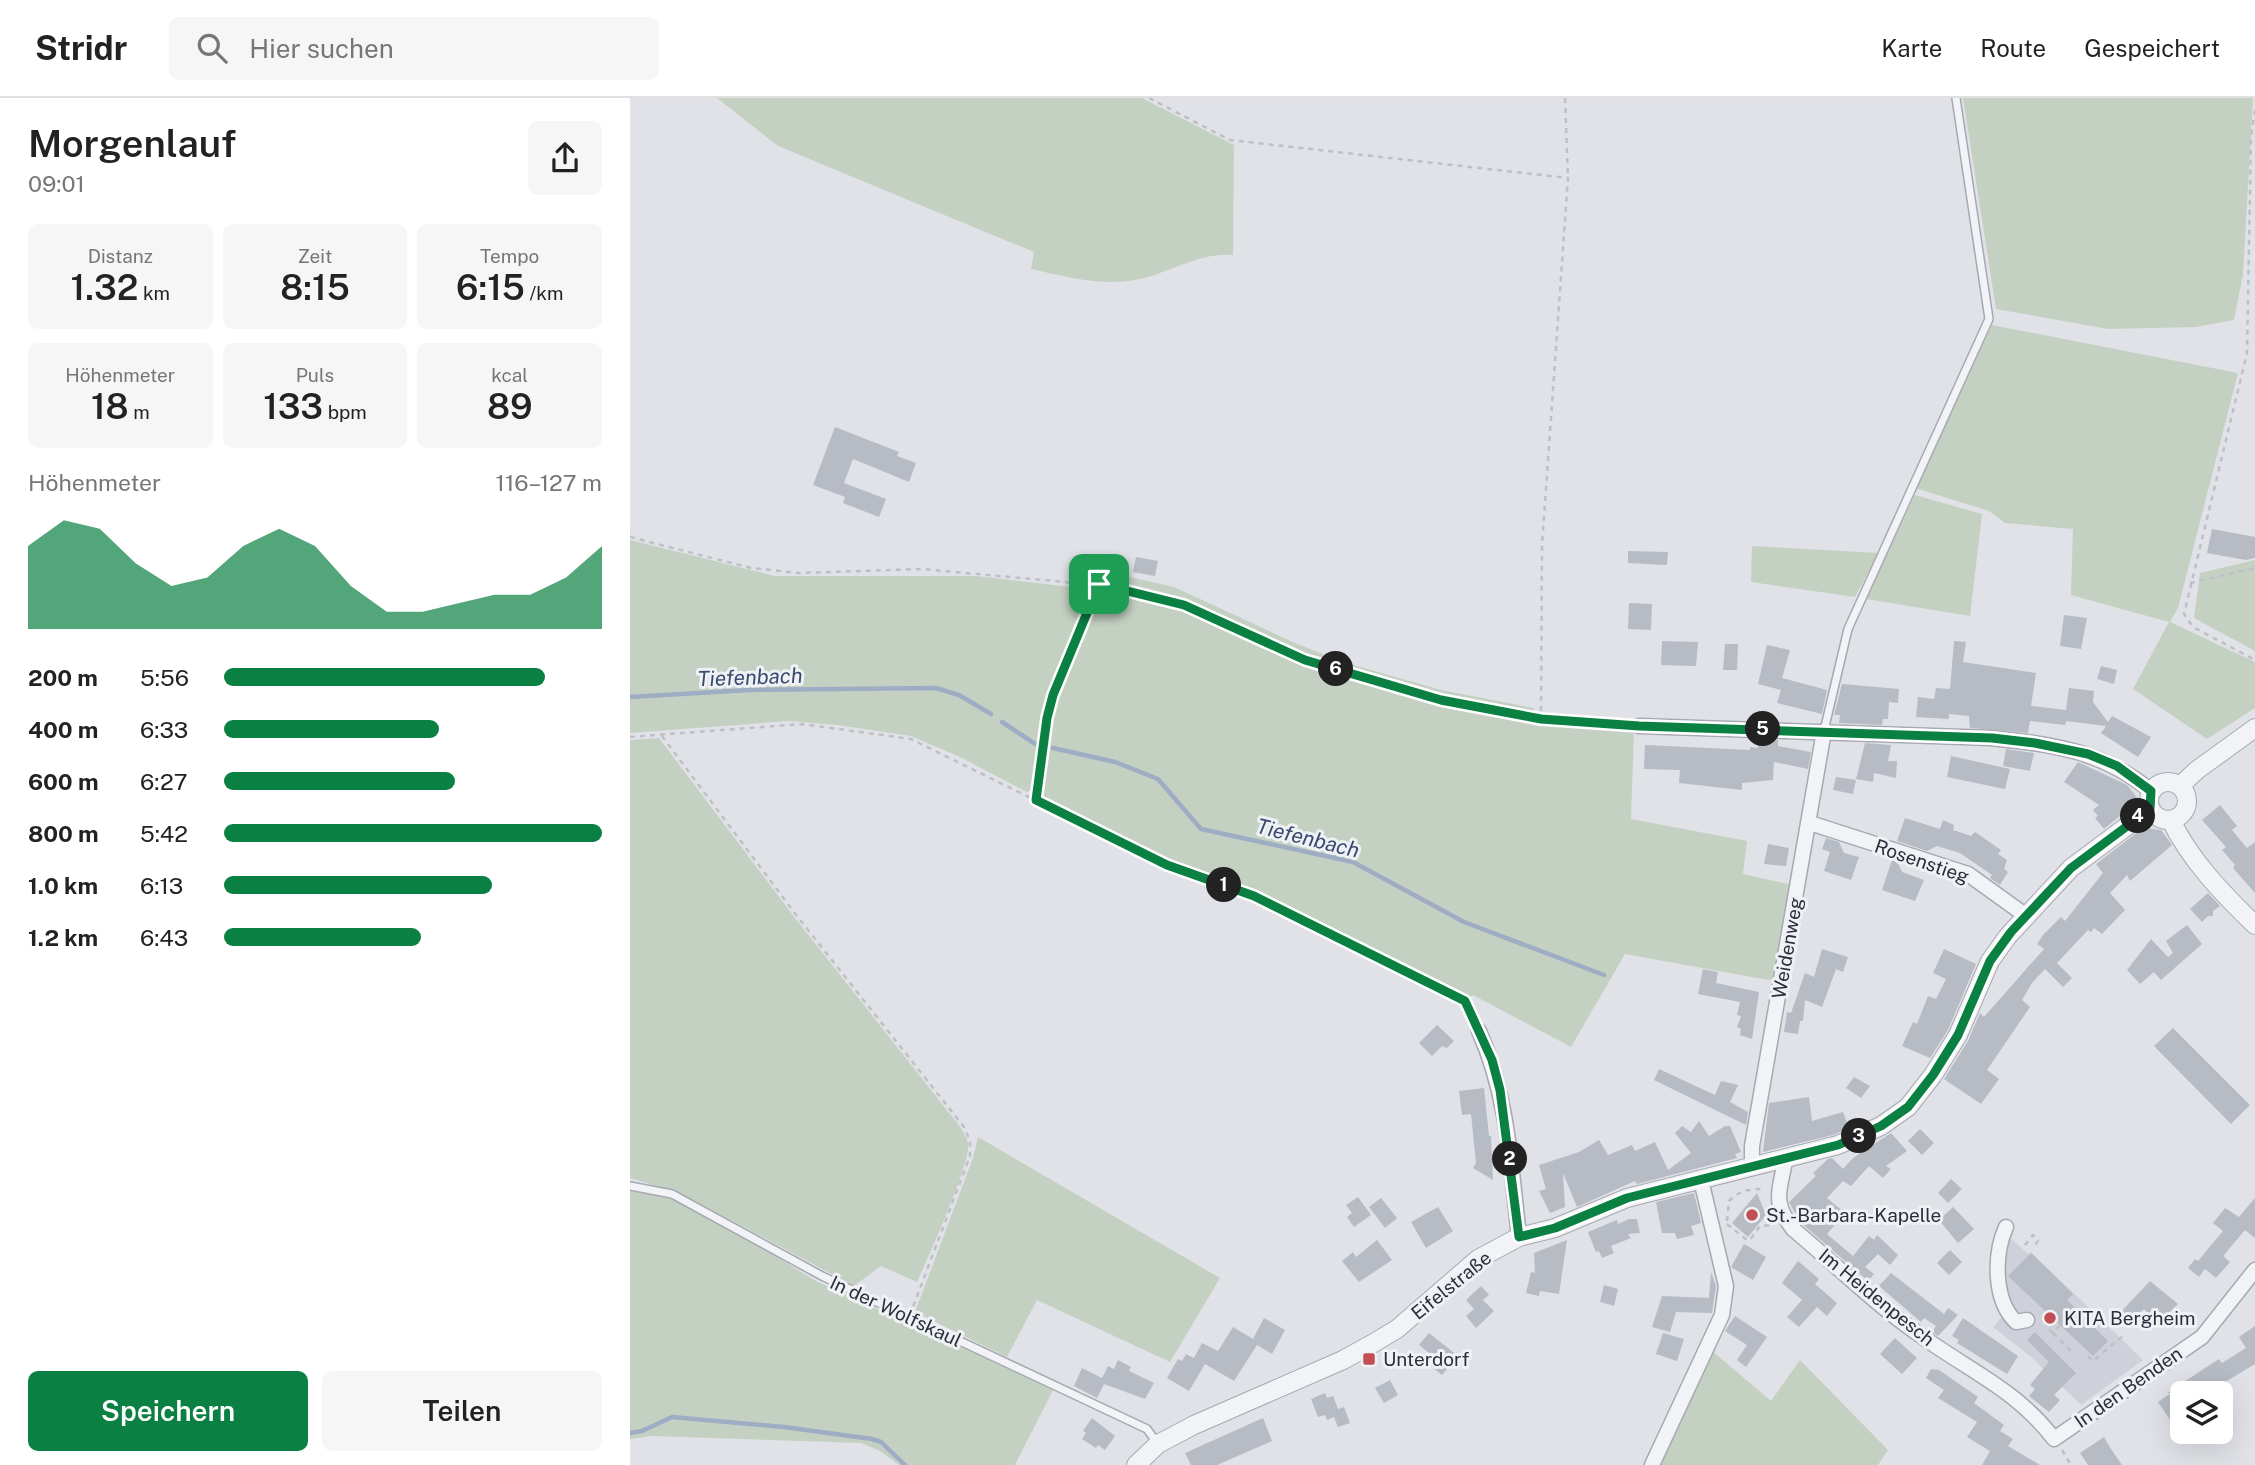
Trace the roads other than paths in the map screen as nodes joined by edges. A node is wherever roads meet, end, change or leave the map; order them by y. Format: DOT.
graph roads {
  1 [pos="1956,98"];
  2 [pos="1639,726"];
  3 [pos="2255,728"];
  4 [pos="1824,731"];
  5 [pos="2180,786"];
  6 [pos="2146,806"];
  7 [pos="2171,820"];
  8 [pos="1810,823"];
  9 [pos="2025,915"];
  10 [pos="2255,925"];
  11 [pos="1479,1031"];
  12 [pos="1786,1157"];
  13 [pos="1752,1166"];
  14 [pos="1701,1180"];
  15 [pos="630,1185"];
  16 [pos="2006,1227"];
  17 [pos="1519,1237"];
  18 [pos="2255,1270"];
  19 [pos="2027,1320"];
  20 [pos="2054,1439"];
  21 [pos="1158,1444"];
  22 [pos="1136,1465"];
  23 [pos="1652,1465"];
  1 -- 4 [label="lane"];
  2 -- 4 [label="street"];
  3 -- 5 [label="street"];
  4 -- 6 [label="street"];
  4 -- 8 [label="street, Weidenweg"];
  5 -- 6 [label="street"];
  5 -- 7 [label="street"];
  6 -- 7 [label="street"];
  6 -- 9 [label="street, Eifelstraße"];
  7 -- 10 [label="street"];
  8 -- 9 [label="street, Rosenstieg"];
  8 -- 13 [label="street, Weidenweg"];
  9 -- 12 [label="street, Eifelstraße"];
  11 -- 17 [label="street"];
  12 -- 13 [label="street, Eifelstraße"];
  12 -- 20 [label="street, Im Heidenpesch"];
  13 -- 14 [label="street, Eifelstraße"];
  14 -- 17 [label="street, Eifelstraße"];
  14 -- 23 [label="street"];
  15 -- 21 [label="lane, In der Wolfskaul"];
  16 -- 19 [label="street"];
  17 -- 21 [label="street, Eifelstraße"];
  18 -- 20 [label="street, In den Benden"];
  21 -- 22 [label="street, Eifelstraße"];
}
